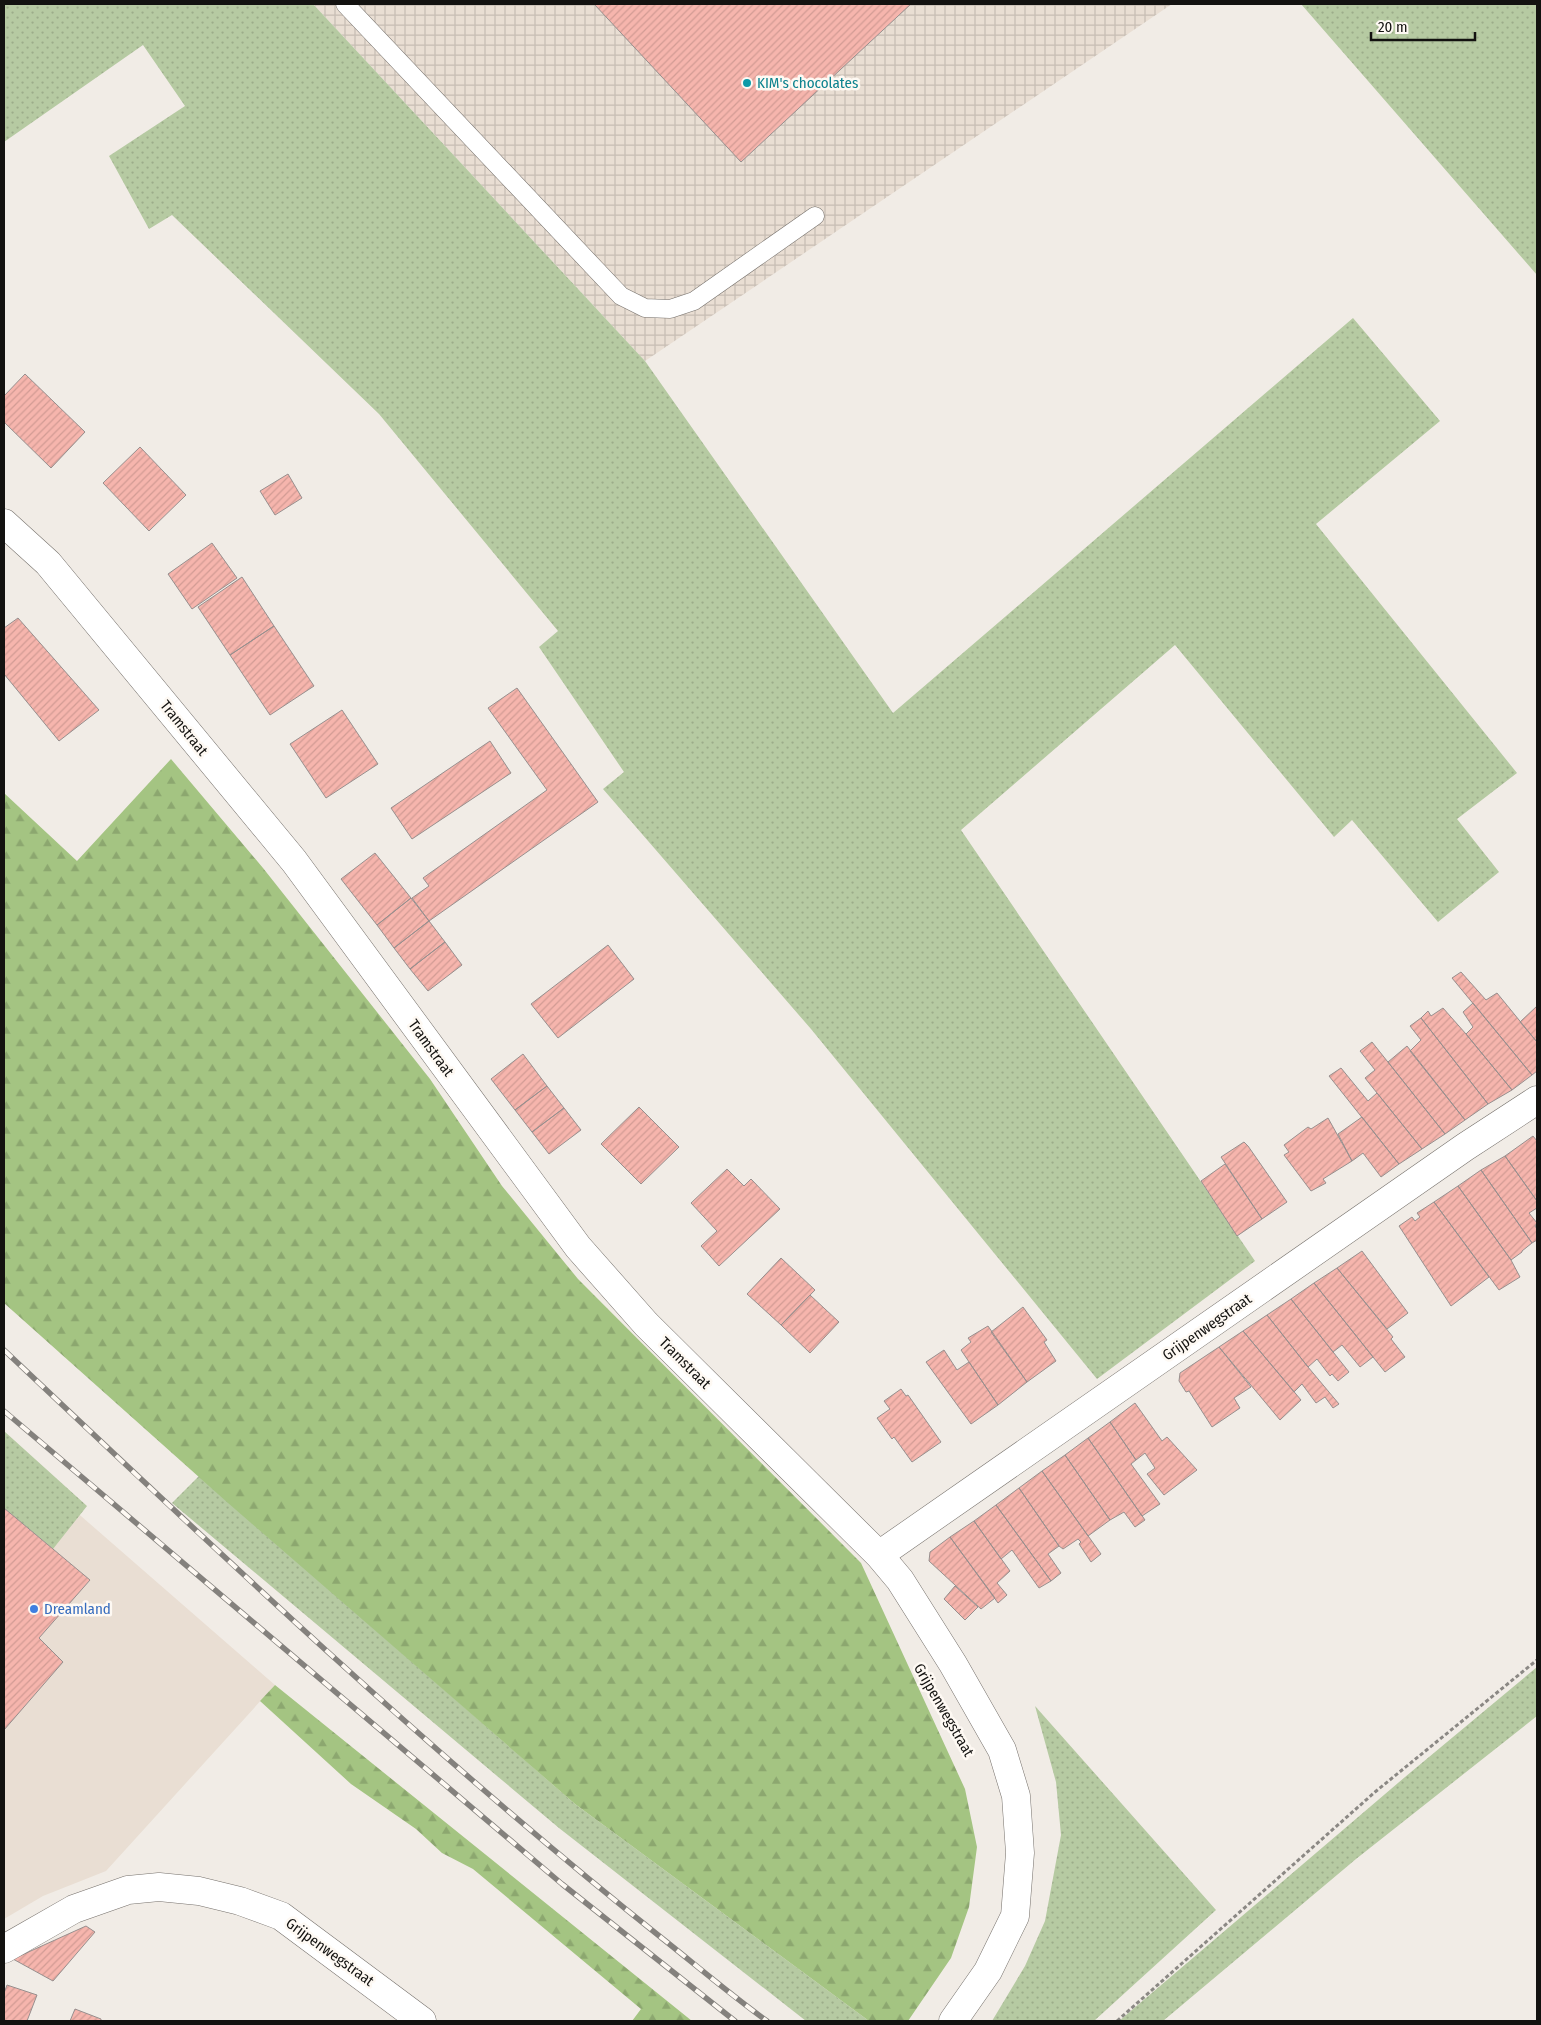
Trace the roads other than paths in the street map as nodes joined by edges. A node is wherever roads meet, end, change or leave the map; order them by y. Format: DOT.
graph roads {
  1 [pos="345,4"];
  2 [pos="815,216"];
  3 [pos="4,523"];
  4 [pos="1537,1100"];
  5 [pos="879,1555"];
  6 [pos="4,1949"];
  7 [pos="422,2021"];
  8 [pos="953,2021"];
  1 -- 2 [label="lane"];
  3 -- 5 [label="street, Tramstraat"];
  4 -- 5 [label="street, Grijpenwegstraat"];
  5 -- 8 [label="street, Grijpenwegstraat"];
  6 -- 7 [label="street, Grijpenwegstraat"];
}
